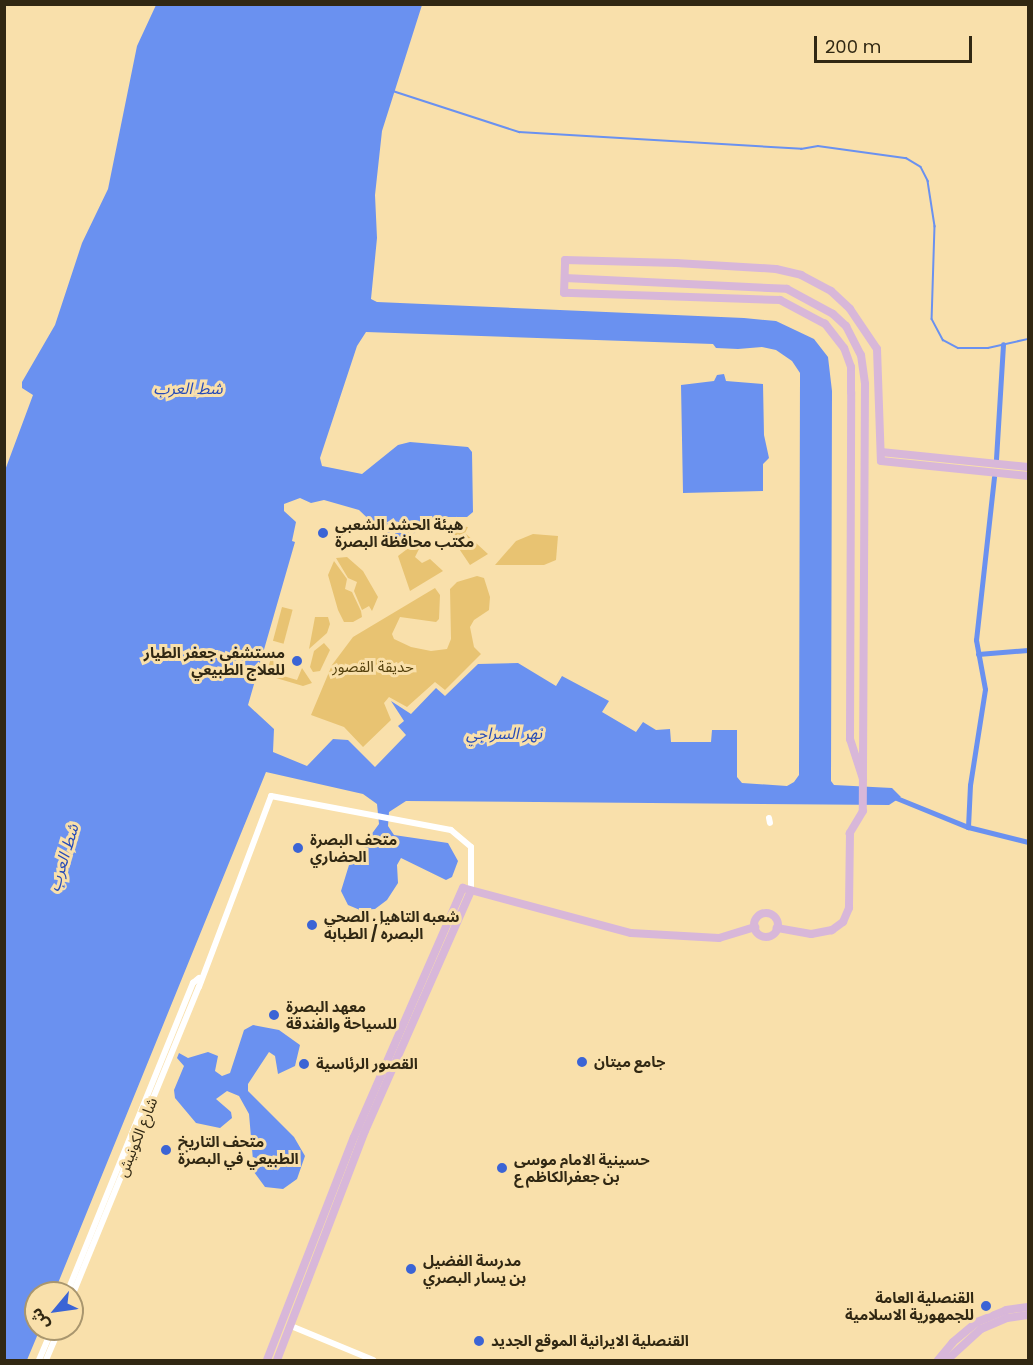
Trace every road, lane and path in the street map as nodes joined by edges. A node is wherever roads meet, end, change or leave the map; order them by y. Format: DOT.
graph roads {
  1 [pos="565,278"];
  2 [pos="881,456"];
  3 [pos="1029,466"];
  4 [pos="1029,476"];
  5 [pos="863,782"];
  6 [pos="467,890"];
  7 [pos="755,927"];
  8 [pos="777,928"];
  9 [pos="199,978"];
  10 [pos="339,1174"];
  11 [pos="349,1179"];
  12 [pos="72,1281"];
  13 [pos="78,1281"];
  14 [pos="1029,1307"];
  15 [pos="1029,1315"];
  16 [pos="287,1325"];
  17 [pos="47,1341"];
  18 [pos="54,1341"];
  19 [pos="39,1360"];
  20 [pos="46,1360"];
  21 [pos="267,1360"];
  22 [pos="277,1360"];
  23 [pos="373,1360"];
  24 [pos="938,1360"];
  25 [pos="947,1360"];
  1 -- 2 [label="main road"];
  1 -- 5 [label="main road"];
  1 -- 5 [label="main road"];
  2 -- 3 [label="main road"];
  2 -- 4 [label="main road"];
  5 -- 8 [label="main road"];
  6 -- 7 [label="main road"];
  6 -- 9 [label="street, شارع الكونيش"];
  6 -- 10 [label="main road"];
  6 -- 11 [label="main road"];
  7 -- 8 [label="main road"];
  7 -- 8 [label="main road"];
  9 -- 12 [label="street, شارع الكونيش"];
  9 -- 13 [label="street, شارع الكونيش"];
  10 -- 11 [label="main road"];
  10 -- 16 [label="main road"];
  11 -- 16 [label="main road"];
  14 -- 24 [label="main road"];
  15 -- 25 [label="main road"];
  16 -- 21 [label="main road"];
  16 -- 22 [label="main road"];
  16 -- 23 [label="street"];
  17 -- 19 [label="street"];
  18 -- 20 [label="street"];
}
